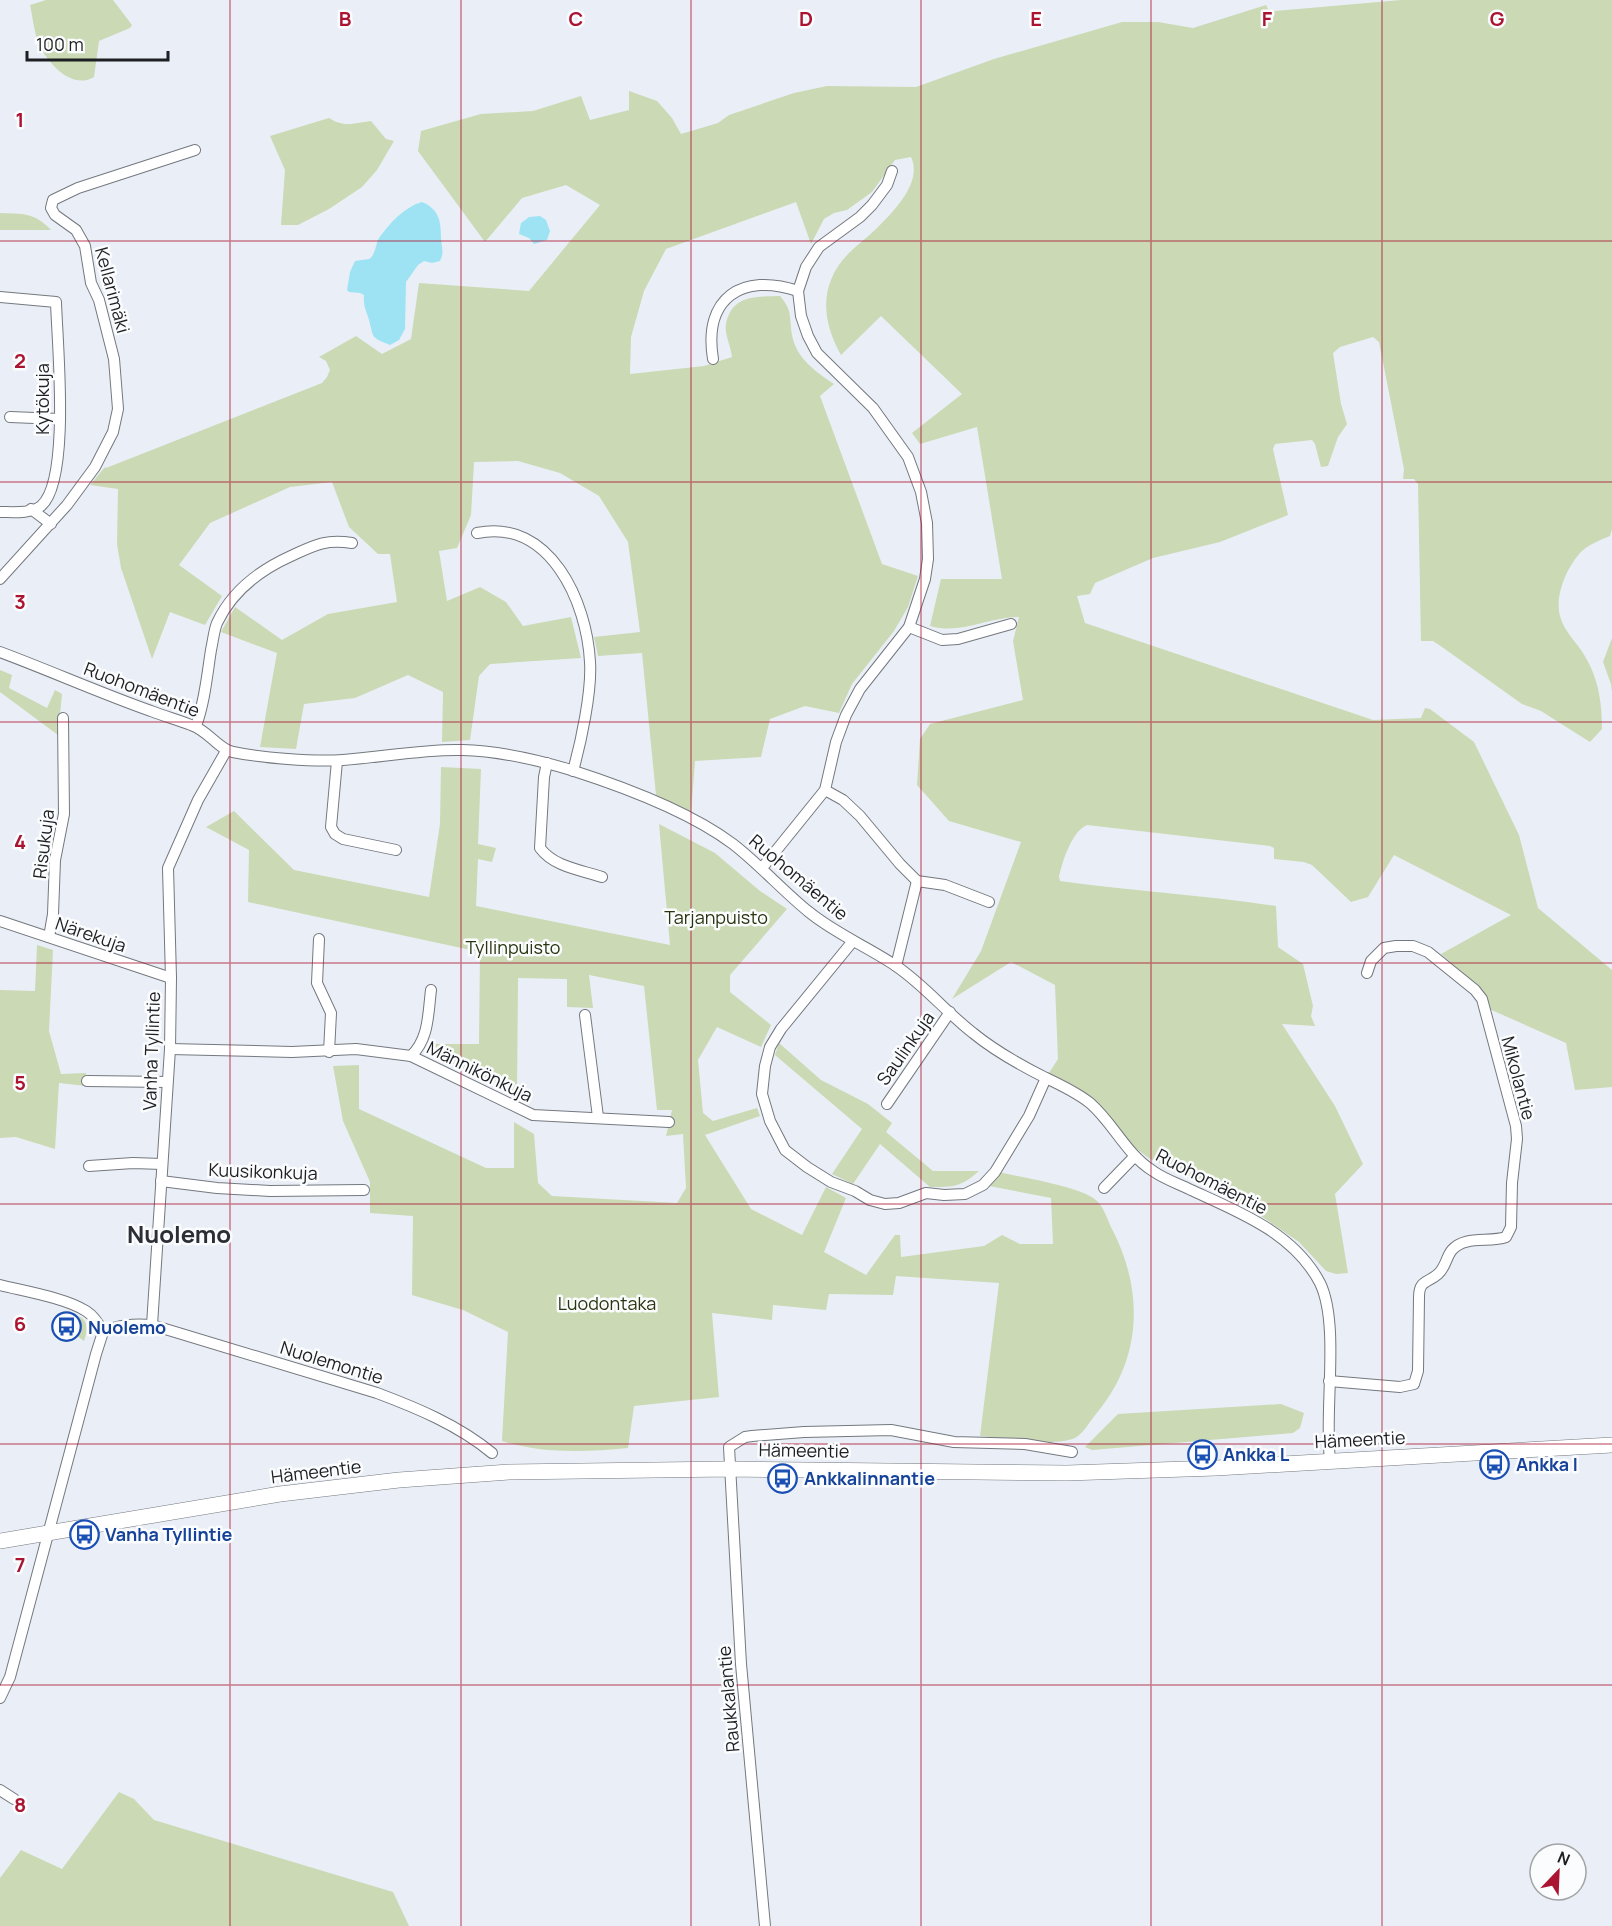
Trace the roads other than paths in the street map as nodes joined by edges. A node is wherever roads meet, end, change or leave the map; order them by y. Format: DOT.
graph roads {
  1 [pos="195,150"];
  2 [pos="892,171"];
  3 [pos="798,291"];
  4 [pos="0,297"];
  5 [pos="713,359"];
  6 [pos="9,417"];
  7 [pos="60,419"];
  8 [pos="32,509"];
  9 [pos="0,512"];
  10 [pos="51,524"];
  11 [pos="477,533"];
  12 [pos="352,543"];
  13 [pos="0,579"];
  14 [pos="1011,624"];
  15 [pos="909,627"];
  16 [pos="0,652"];
  17 [pos="63,718"];
  18 [pos="196,726"];
  19 [pos="226,751"];
  20 [pos="337,761"];
  21 [pos="548,763"];
  22 [pos="573,771"];
  23 [pos="825,789"];
  24 [pos="396,850"];
  25 [pos="762,868"];
  26 [pos="602,877"];
  27 [pos="916,881"];
  28 [pos="989,902"];
  29 [pos="0,921"];
  30 [pos="50,937"];
  31 [pos="319,939"];
  32 [pos="853,941"];
  33 [pos="896,966"];
  34 [pos="1367,973"];
  35 [pos="171,978"];
  36 [pos="431,990"];
  37 [pos="950,1012"];
  38 [pos="585,1015"];
  39 [pos="170,1049"];
  40 [pos="329,1052"];
  41 [pos="411,1056"];
  42 [pos="1046,1078"];
  43 [pos="87,1081"];
  44 [pos="167,1082"];
  45 [pos="886,1104"];
  46 [pos="598,1118"];
  47 [pos="669,1122"];
  48 [pos="1134,1157"];
  49 [pos="162,1164"];
  50 [pos="89,1166"];
  51 [pos="161,1181"];
  52 [pos="1104,1188"];
  53 [pos="364,1190"];
  54 [pos="0,1285"];
  55 [pos="152,1325"];
  56 [pos="103,1332"];
  57 [pos="1329,1381"];
  58 [pos="1612,1445"];
  59 [pos="1072,1452"];
  60 [pos="492,1453"];
  61 [pos="1330,1460"];
  62 [pos="729,1469"];
  63 [pos="48,1533"];
  64 [pos="0,1541"];
  65 [pos="0,1698"];
  66 [pos="0,1790"];
  67 [pos="14,1799"];
  68 [pos="765,1926"];
  1 -- 10 [label="street, Kellarimäki"];
  2 -- 3 [label="street"];
  3 -- 5 [label="street"];
  3 -- 15 [label="street"];
  4 -- 7 [label="street, Kytökuja"];
  6 -- 7 [label="street"];
  7 -- 8 [label="street, Kytökuja"];
  8 -- 9 [label="street"];
  8 -- 10 [label="street"];
  10 -- 13 [label="street"];
  11 -- 22 [label="street"];
  12 -- 18 [label="street"];
  14 -- 15 [label="street"];
  15 -- 23 [label="street"];
  16 -- 18 [label="street, Ruohomäentie"];
  17 -- 30 [label="street, Risukuja"];
  18 -- 19 [label="street, Ruohomäentie"];
  19 -- 20 [label="street, Ruohomäentie"];
  19 -- 35 [label="street, Vanha Tyllintie"];
  20 -- 21 [label="street, Ruohomäentie"];
  20 -- 24 [label="street"];
  21 -- 22 [label="street, Ruohomäentie"];
  21 -- 26 [label="street"];
  22 -- 25 [label="street, Ruohomäentie"];
  23 -- 25 [label="street"];
  23 -- 27 [label="street"];
  25 -- 32 [label="street, Ruohomäentie"];
  27 -- 28 [label="street"];
  27 -- 33 [label="street"];
  29 -- 30 [label="street, Närekuja"];
  30 -- 35 [label="street, Närekuja"];
  31 -- 40 [label="street"];
  32 -- 33 [label="street, Ruohomäentie"];
  32 -- 42 [label="street"];
  33 -- 37 [label="street, Ruohomäentie"];
  34 -- 57 [label="street, Mikolantie"];
  35 -- 39 [label="street, Vanha Tyllintie"];
  36 -- 41 [label="street"];
  37 -- 42 [label="street, Ruohomäentie"];
  37 -- 45 [label="street, Saulinkuja"];
  38 -- 46 [label="street"];
  39 -- 40 [label="street, Männikönkuja"];
  39 -- 44 [label="street, Vanha Tyllintie"];
  40 -- 41 [label="street, Männikönkuja"];
  41 -- 46 [label="street, Männikönkuja"];
  42 -- 48 [label="street, Ruohomäentie"];
  43 -- 44 [label="street"];
  44 -- 49 [label="street, Vanha Tyllintie"];
  46 -- 47 [label="street, Männikönkuja"];
  48 -- 52 [label="street"];
  48 -- 57 [label="street, Ruohomäentie"];
  49 -- 50 [label="street"];
  49 -- 51 [label="street, Vanha Tyllintie"];
  51 -- 53 [label="street, Kuusikonkuja"];
  51 -- 55 [label="street, Vanha Tyllintie"];
  54 -- 56 [label="street"];
  55 -- 56 [label="street"];
  55 -- 60 [label="street, Nuolemontie"];
  56 -- 63 [label="street"];
  57 -- 61 [label="street, Ruohomäentie"];
  58 -- 61 [label="highway, Hämeentie"];
  59 -- 62 [label="street"];
  61 -- 62 [label="highway, Hämeentie"];
  62 -- 63 [label="highway, Hämeentie"];
  62 -- 68 [label="street, Raukkalantie"];
  63 -- 64 [label="highway, Hämeentie"];
  63 -- 65 [label="street"];
  66 -- 67 [label="street"];
}
